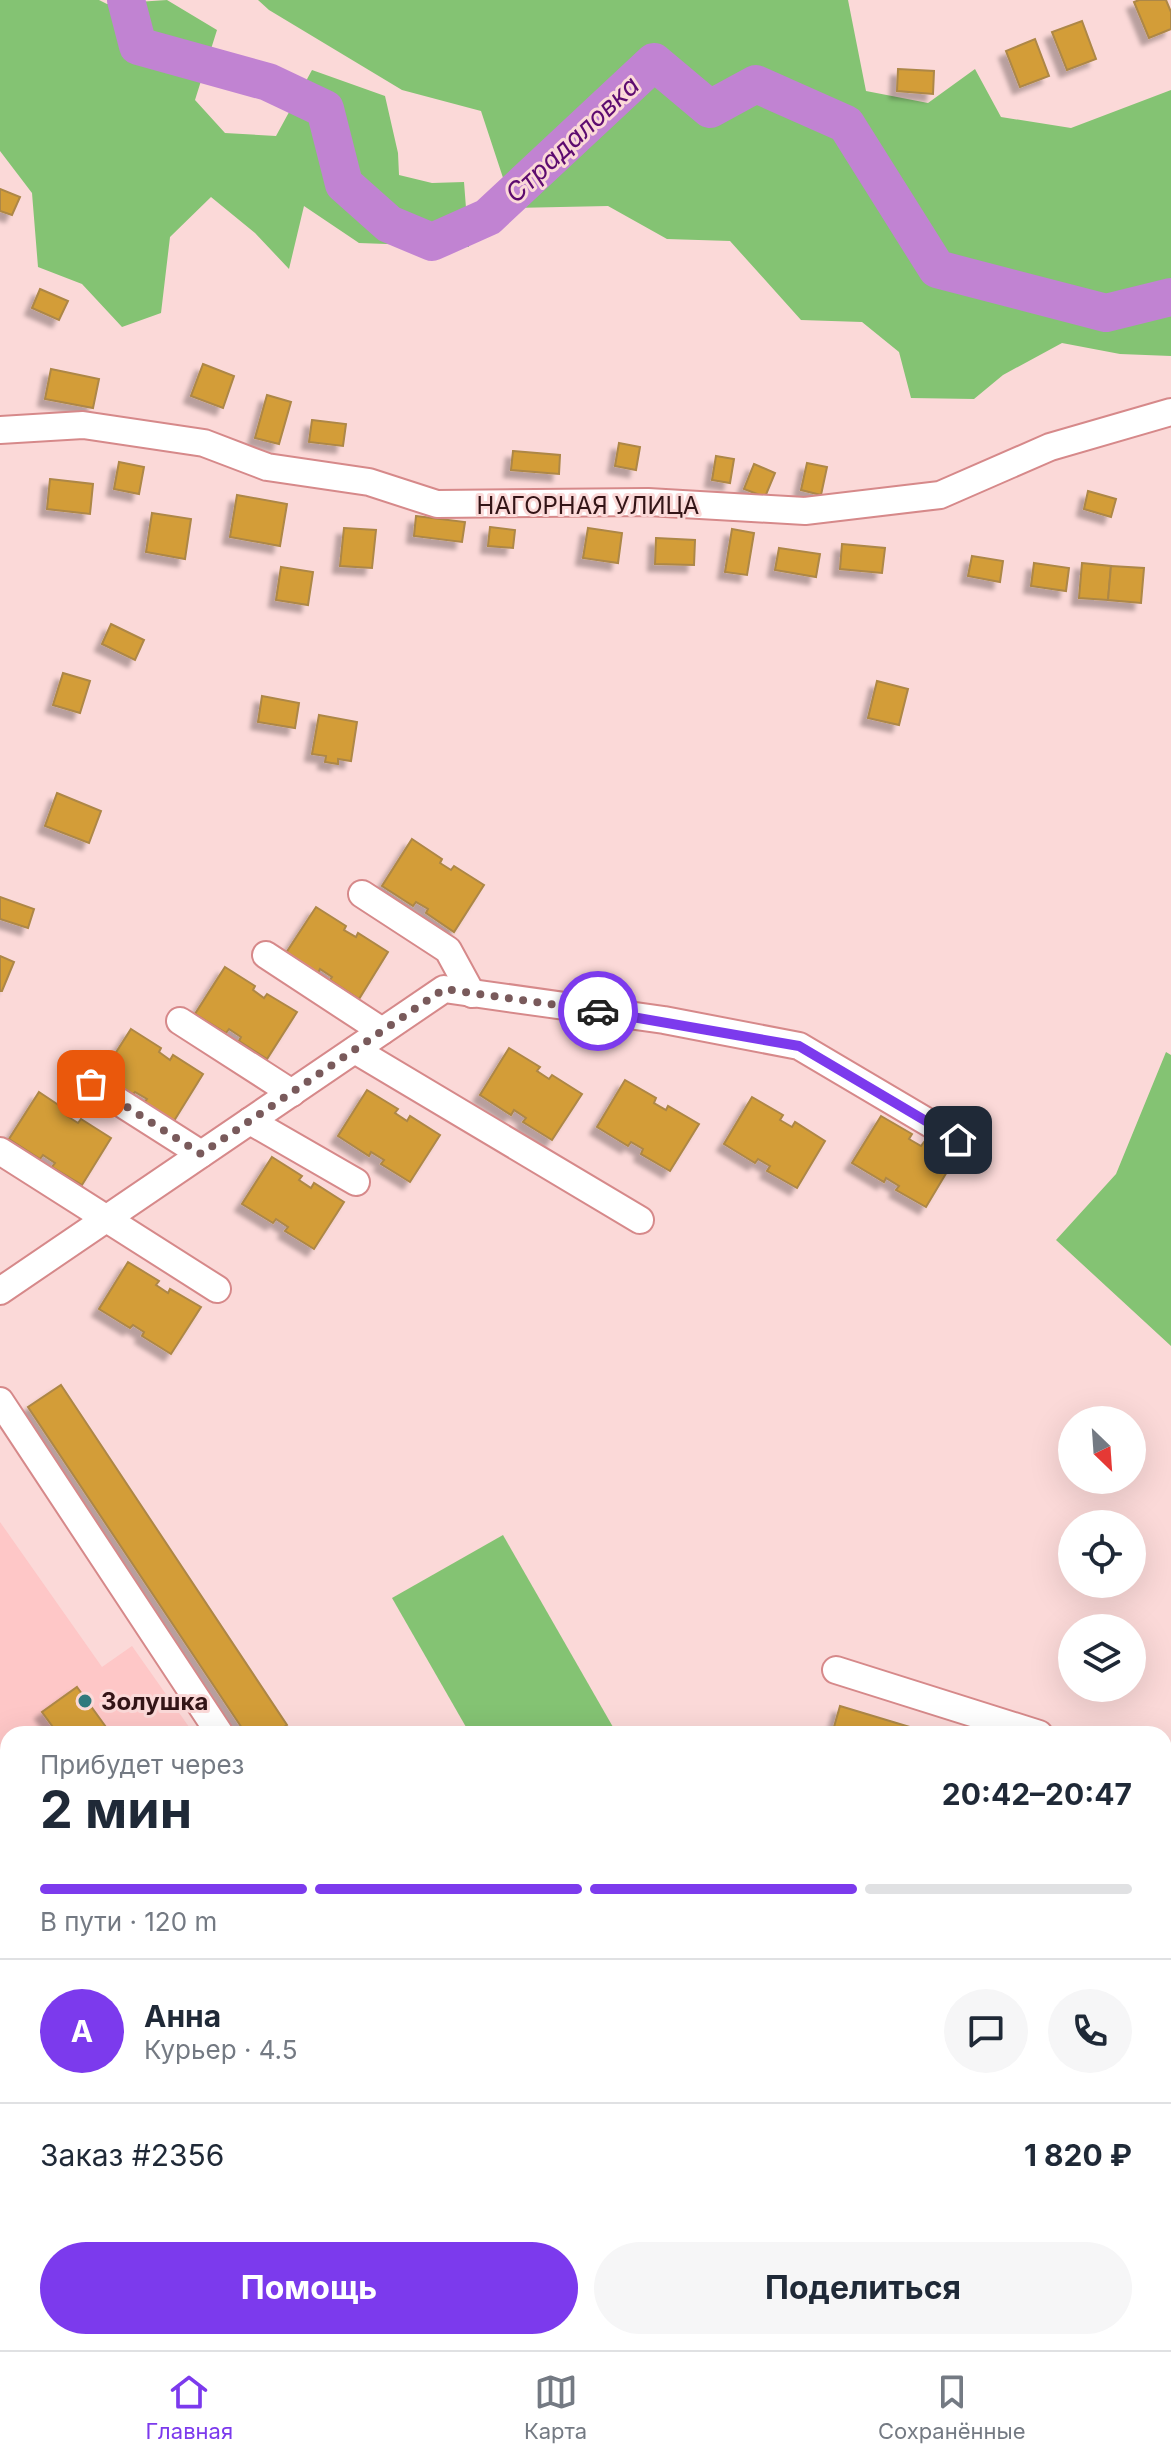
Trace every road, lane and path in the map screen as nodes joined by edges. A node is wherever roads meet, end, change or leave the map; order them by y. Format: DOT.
graph roads {
  1 [pos="1171,412"];
  2 [pos="0,430"];
  3 [pos="362,894"];
  4 [pos="266,955"];
  5 [pos="472,994"];
  6 [pos="180,1021"];
  7 [pos="382,1031"];
  8 [pos="355,1050"];
  9 [pos="91,1084"];
  10 [pos="292,1093"];
  11 [pos="250,1121"];
  12 [pos="958,1140"];
  13 [pos="0,1151"];
  14 [pos="201,1154"];
  15 [pos="356,1182"];
  16 [pos="107,1218"];
  17 [pos="640,1220"];
  18 [pos="217,1289"];
  19 [pos="0,1291"];
  20 [pos="0,1401"];
  21 [pos="10,1437"];
  22 [pos="836,1670"];
  23 [pos="214,1726"];
  24 [pos="1007,1726"];
  1 -- 2 [label="street, НАГОРНАЯ УЛИЦА"];
  3 -- 5 [label="street"];
  4 -- 7 [label="street"];
  5 -- 7 [label="street"];
  5 -- 12 [label="street"];
  6 -- 10 [label="street"];
  7 -- 8 [label="street"];
  8 -- 10 [label="street"];
  8 -- 17 [label="street"];
  9 -- 14 [label="street"];
  10 -- 11 [label="street"];
  11 -- 14 [label="street"];
  11 -- 15 [label="street"];
  13 -- 16 [label="street"];
  14 -- 16 [label="street"];
  16 -- 18 [label="street"];
  16 -- 19 [label="street"];
  20 -- 21 [label="street"];
  21 -- 23 [label="street"];
  22 -- 24 [label="street"];
}
